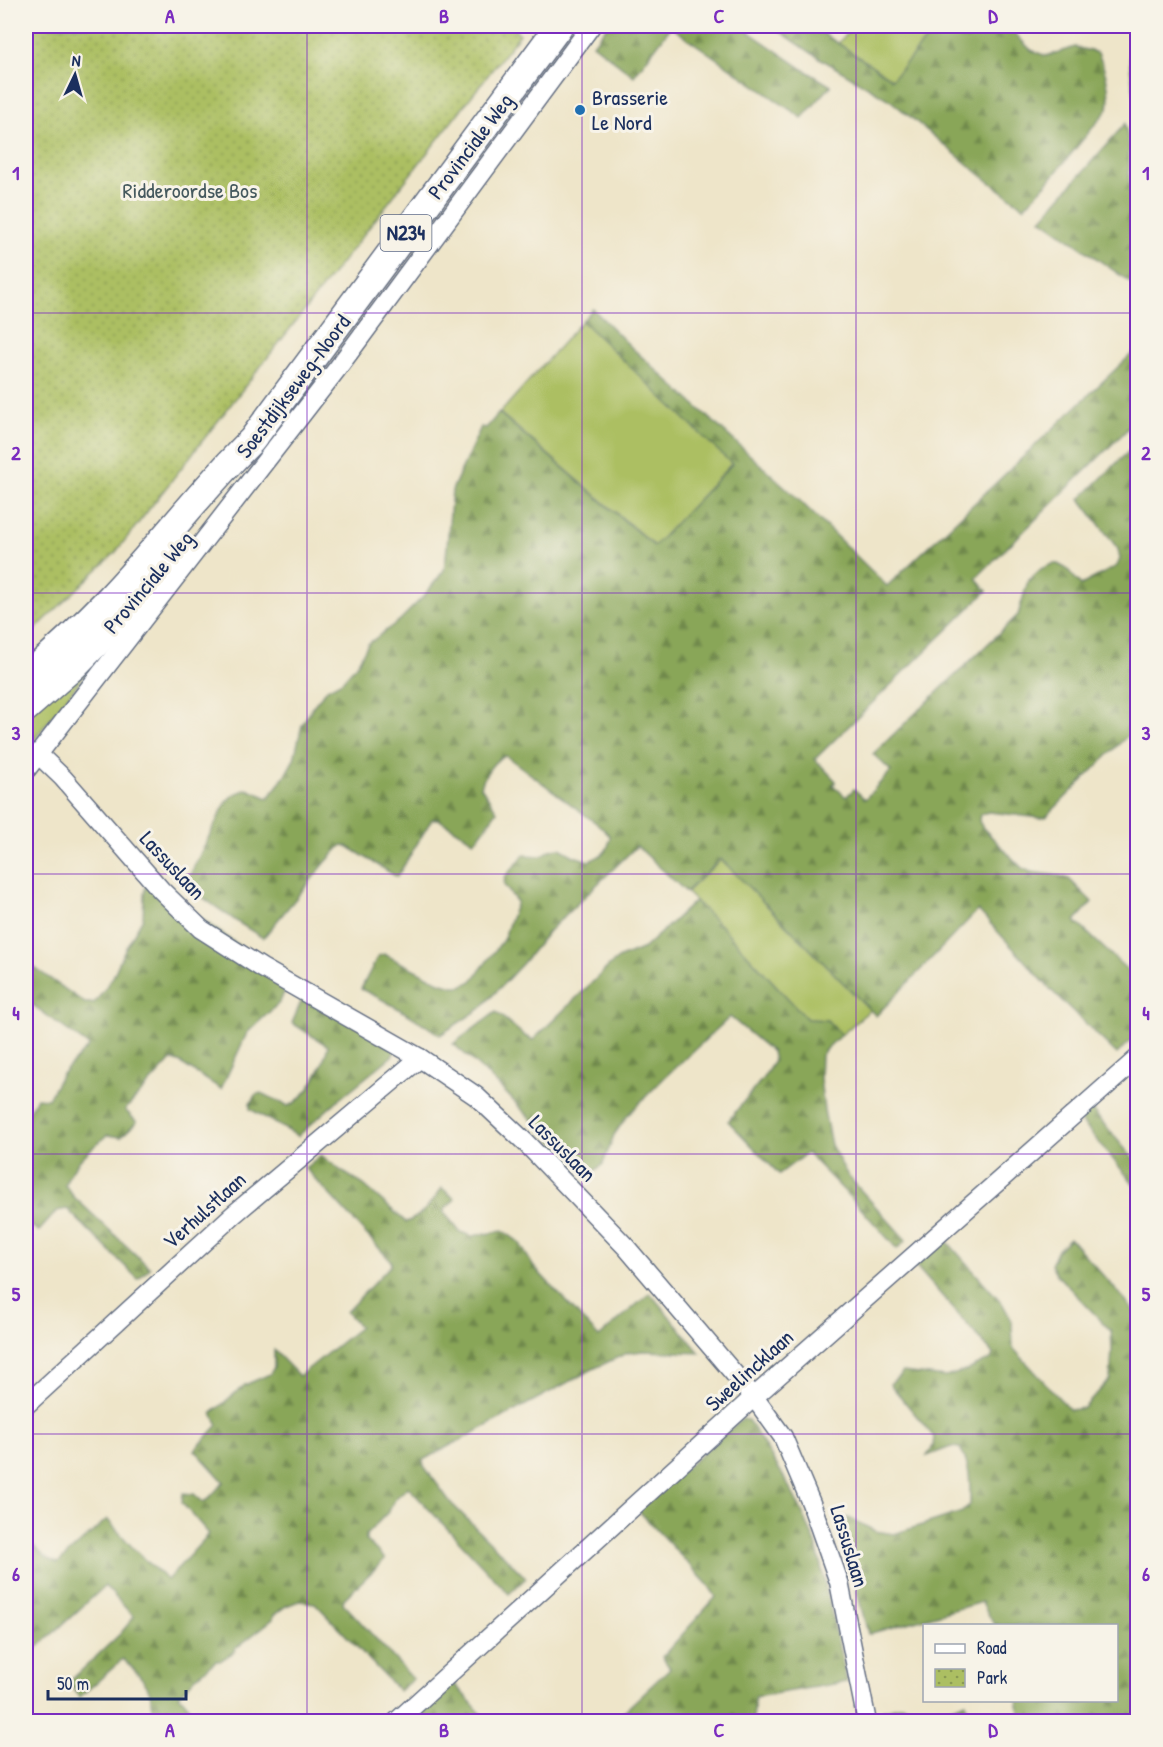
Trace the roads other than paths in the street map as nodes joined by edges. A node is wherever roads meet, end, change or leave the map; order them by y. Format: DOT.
graph roads {
  1 [pos="560,26"];
  2 [pos="591,26"];
  3 [pos="252,440"];
  4 [pos="26,677"];
  5 [pos="26,708"];
  6 [pos="38,754"];
  7 [pos="26,770"];
  8 [pos="420,1058"];
  9 [pos="1137,1058"];
  10 [pos="754,1397"];
  11 [pos="26,1405"];
  12 [pos="396,1722"];
  13 [pos="867,1722"];
  1 -- 3 [label="main road, Provinciale Weg / N234"];
  2 -- 6 [label="street, Soestdijkseweg-Noord"];
  3 -- 4 [label="main road, Provinciale Weg / N234"];
  3 -- 5 [label="main road, Provinciale Weg / N234"];
  6 -- 7 [label="street, Soestdijkseweg-Noord"];
  6 -- 8 [label="street, Lassuslaan"];
  8 -- 10 [label="street, Lassuslaan"];
  8 -- 11 [label="street, Verhulstlaan"];
  9 -- 10 [label="street, Sweelincklaan"];
  10 -- 12 [label="street, Sweelincklaan"];
  10 -- 13 [label="street, Lassuslaan"];
}
